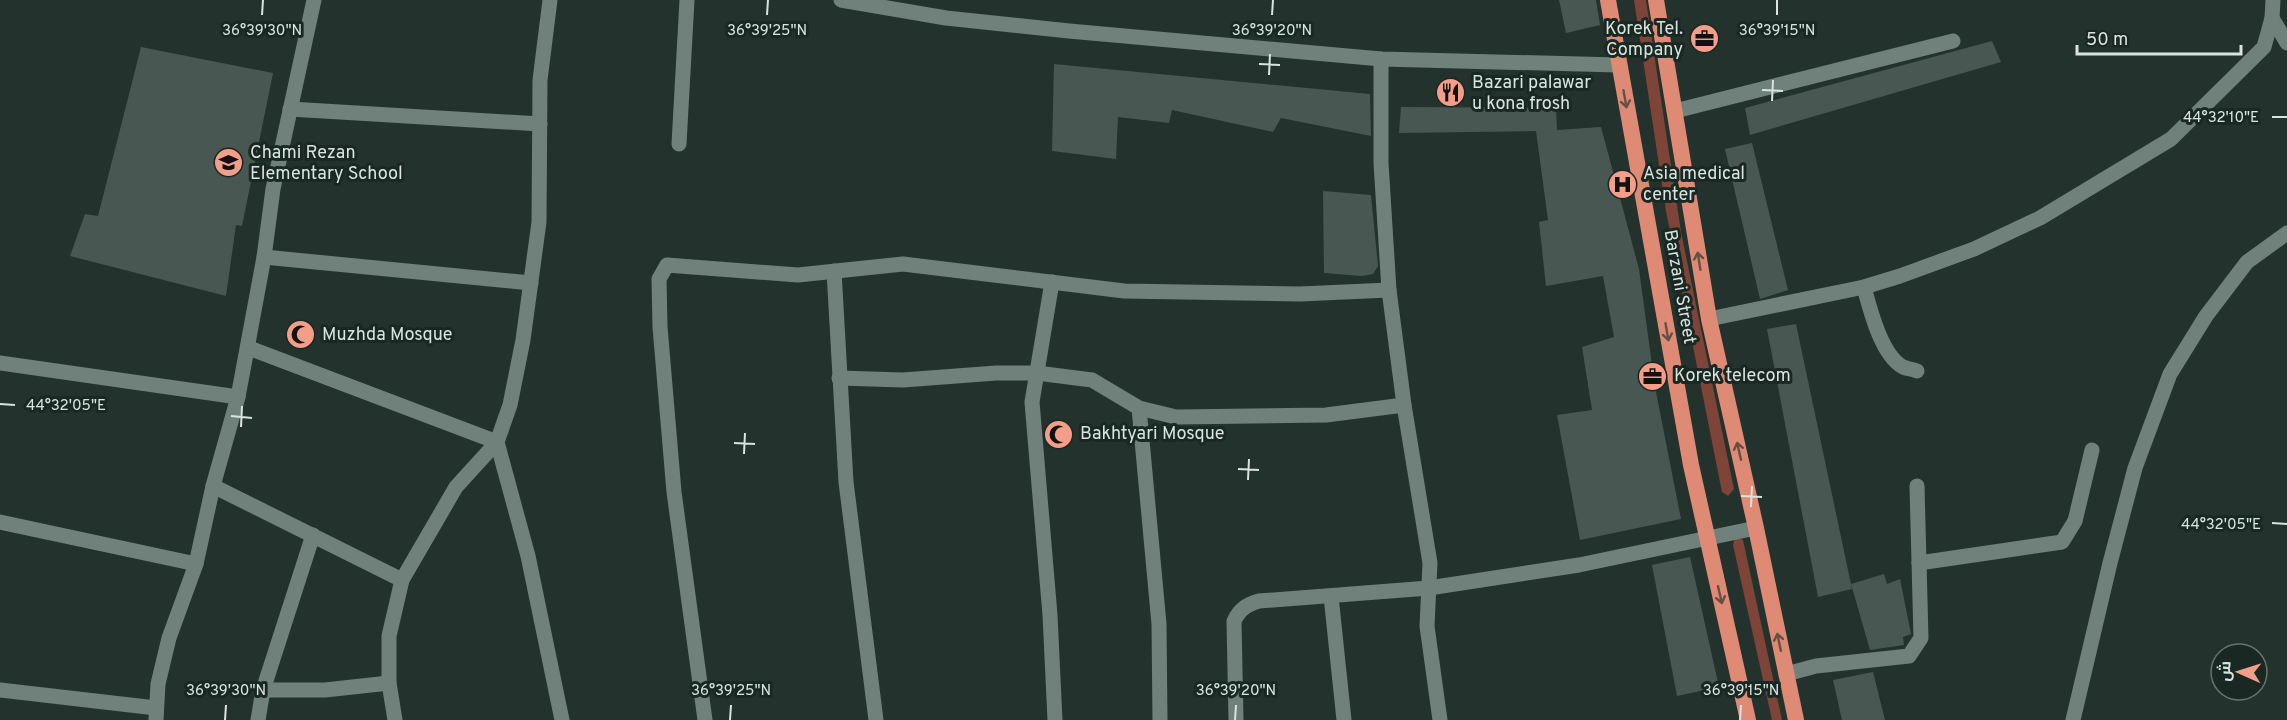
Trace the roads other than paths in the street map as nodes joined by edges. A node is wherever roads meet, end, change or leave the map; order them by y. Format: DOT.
graph roads {
  1 [pos="314,0"];
  2 [pos="550,0"];
  3 [pos="687,0"];
  4 [pos="841,0"];
  5 [pos="1608,0"];
  6 [pos="1656,0"];
  7 [pos="2273,0"];
  8 [pos="2280,18"];
  9 [pos="1953,40"];
  10 [pos="2287,43"];
  11 [pos="1381,59"];
  12 [pos="1618,65"];
  13 [pos="290,109"];
  14 [pos="1674,111"];
  15 [pos="540,124"];
  16 [pos="679,144"];
  17 [pos="2287,233"];
  18 [pos="264,257"];
  19 [pos="834,271"];
  20 [pos="1052,282"];
  21 [pos="531,283"];
  22 [pos="1864,287"];
  23 [pos="1389,290"];
  24 [pos="1709,319"];
  25 [pos="249,348"];
  26 [pos="0,363"];
  27 [pos="1917,371"];
  28 [pos="1037,373"];
  29 [pos="839,378"];
  30 [pos="238,397"];
  31 [pos="1404,405"];
  32 [pos="1138,408"];
  33 [pos="497,442"];
  34 [pos="2092,450"];
  35 [pos="213,486"];
  36 [pos="1917,486"];
  37 [pos="0,522"];
  38 [pos="1756,528"];
  39 [pos="313,535"];
  40 [pos="1707,538"];
  41 [pos="1919,563"];
  42 [pos="196,564"];
  43 [pos="402,580"];
  44 [pos="1429,588"];
  45 [pos="1331,596"];
  46 [pos="1786,674"];
  47 [pos="389,683"];
  48 [pos="0,690"];
  49 [pos="263,690"];
  50 [pos="156,714"];
  51 [pos="258,720"];
  52 [pos="395,720"];
  53 [pos="562,720"];
  54 [pos="705,720"];
  55 [pos="876,720"];
  56 [pos="1055,720"];
  57 [pos="1160,720"];
  58 [pos="1236,720"];
  59 [pos="1344,720"];
  60 [pos="1440,720"];
  61 [pos="1748,720"];
  62 [pos="1796,720"];
  63 [pos="2073,720"];
  1 -- 13 [label="street"];
  2 -- 15 [label="street"];
  3 -- 16 [label="street"];
  4 -- 11 [label="street"];
  5 -- 12 [label="highway, Barzani Street"];
  6 -- 14 [label="highway, Barzani Street"];
  7 -- 8 [label="street"];
  8 -- 10 [label="street"];
  8 -- 22 [label="street"];
  9 -- 14 [label="street"];
  11 -- 12 [label="street"];
  11 -- 23 [label="street"];
  12 -- 40 [label="highway, Barzani Street, one-way"];
  13 -- 15 [label="street"];
  13 -- 18 [label="street"];
  24 -- 14 [label="highway, Barzani Street, one-way"];
  15 -- 21 [label="street"];
  17 -- 63 [label="street"];
  18 -- 21 [label="street"];
  18 -- 25 [label="street"];
  19 -- 20 [label="street"];
  19 -- 29 [label="street"];
  19 -- 54 [label="street"];
  20 -- 23 [label="street"];
  20 -- 28 [label="street"];
  21 -- 33 [label="street"];
  22 -- 24 [label="street"];
  22 -- 27 [label="street"];
  23 -- 31 [label="street"];
  38 -- 24 [label="highway, Barzani Street, one-way"];
  25 -- 30 [label="street"];
  25 -- 33 [label="street"];
  26 -- 30 [label="street"];
  28 -- 29 [label="street"];
  28 -- 32 [label="street"];
  28 -- 56 [label="street"];
  29 -- 55 [label="street"];
  30 -- 35 [label="street"];
  31 -- 32 [label="street"];
  31 -- 44 [label="street"];
  32 -- 57 [label="street"];
  33 -- 43 [label="street"];
  33 -- 53 [label="street"];
  34 -- 41 [label="street"];
  35 -- 39 [label="street"];
  35 -- 42 [label="street"];
  36 -- 41 [label="street"];
  37 -- 42 [label="street"];
  38 -- 40 [label="street"];
  46 -- 38 [label="highway, Barzani Street, one-way"];
  39 -- 43 [label="street"];
  39 -- 49 [label="street"];
  40 -- 44 [label="street"];
  40 -- 61 [label="highway, Barzani Street, one-way"];
  41 -- 46 [label="street"];
  42 -- 50 [label="street"];
  43 -- 47 [label="street"];
  44 -- 45 [label="street"];
  44 -- 60 [label="street"];
  45 -- 58 [label="street"];
  45 -- 59 [label="street"];
  46 -- 62 [label="highway, Barzani Street"];
  47 -- 49 [label="street"];
  47 -- 52 [label="street"];
  48 -- 50 [label="street"];
  49 -- 51 [label="street"];
}
